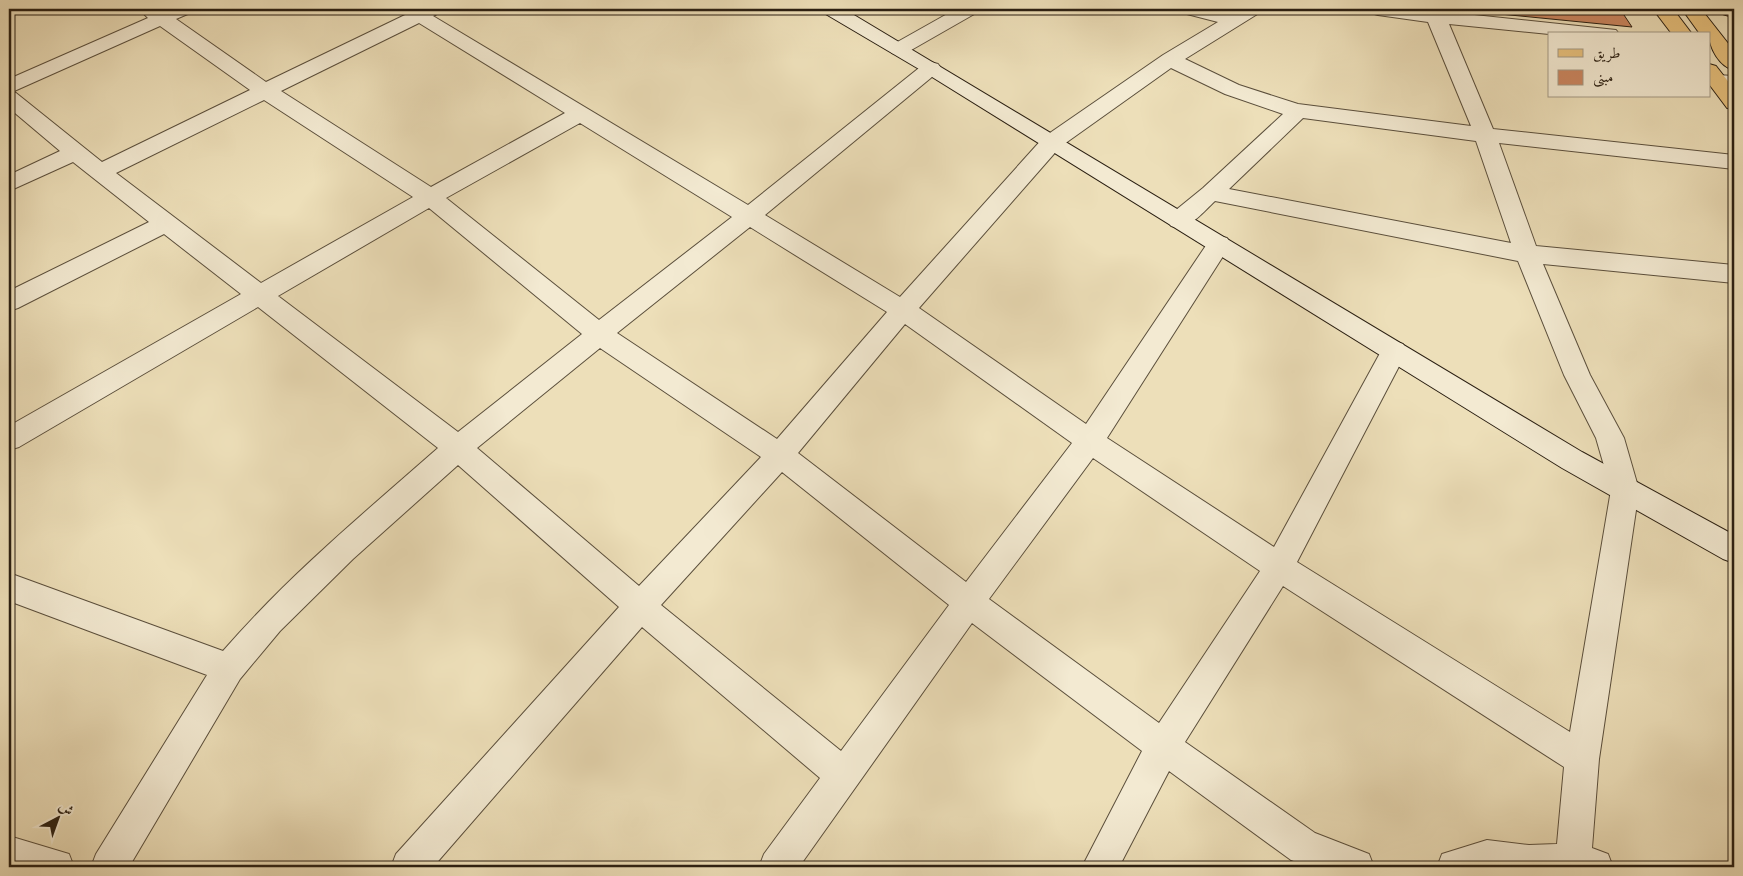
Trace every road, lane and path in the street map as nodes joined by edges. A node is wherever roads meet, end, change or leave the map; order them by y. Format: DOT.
graph roads {
  1 [pos="830,9"];
  2 [pos="969,9"];
  3 [pos="1190,9"];
  4 [pos="1252,9"];
  5 [pos="1378,9"];
  6 [pos="1663,9"];
  7 [pos="1690,9"];
  8 [pos="421,11"];
  9 [pos="165,12"];
  10 [pos="1436,17"];
  11 [pos="1234,20"];
  12 [pos="1589,32"];
  13 [pos="1680,32"];
  14 [pos="1708,32"];
  15 [pos="1710,34"];
  16 [pos="899,49"];
  17 [pos="1170,59"];
  18 [pos="1734,64"];
  19 [pos="930,68"];
  20 [pos="1720,78"];
  21 [pos="9,87"];
  22 [pos="264,90"];
  23 [pos="9,98"];
  24 [pos="1734,103"];
  25 [pos="1298,110"];
  26 [pos="581,114"];
  27 [pos="1485,135"];
  28 [pos="1052,142"];
  29 [pos="75,152"];
  30 [pos="1734,162"];
  31 [pos="100,172"];
  32 [pos="9,184"];
  33 [pos="1211,194"];
  34 [pos="430,197"];
  35 [pos="748,215"];
  36 [pos="1179,220"];
  37 [pos="166,223"];
  38 [pos="1219,244"];
  39 [pos="1527,254"];
  40 [pos="1734,274"];
  41 [pos="259,295"];
  42 [pos="9,302"];
  43 [pos="903,310"];
  44 [pos="599,334"];
  45 [pos="1394,351"];
  46 [pos="9,439"];
  47 [pos="1090,442"];
  48 [pos="458,448"];
  49 [pos="780,455"];
  50 [pos="1625,490"];
  51 [pos="1734,550"];
  52 [pos="1279,567"];
  53 [pos="9,587"];
  54 [pos="968,602"];
  55 [pos="640,606"];
  56 [pos="229,668"];
  57 [pos="1163,747"];
  58 [pos="1582,759"];
  59 [pos="843,775"];
  60 [pos="9,854"];
  61 [pos="1581,866"];
  62 [pos="56,867"];
  63 [pos="109,867"];
  64 [pos="409,867"];
  65 [pos="777,867"];
  66 [pos="1100,867"];
  67 [pos="1356,867"];
  68 [pos="1455,867"];
  1 -- 16 [label="street"];
  2 -- 16 [label="street"];
  3 -- 11 [label="street"];
  4 -- 11 [label="street"];
  5 -- 10 [label="street"];
  6 -- 13 [label="main road"];
  7 -- 14 [label="main road"];
  8 -- 22 [label="street"];
  8 -- 26 [label="street"];
  9 -- 21 [label="street"];
  9 -- 22 [label="street"];
  10 -- 12 [label="street"];
  10 -- 27 [label="street"];
  11 -- 17 [label="street"];
  15 -- 18 [label="main road"];
  16 -- 19 [label="street"];
  17 -- 25 [label="street"];
  17 -- 28 [label="street"];
  19 -- 28 [label="street"];
  19 -- 35 [label="street"];
  20 -- 24 [label="main road"];
  22 -- 31 [label="street"];
  22 -- 34 [label="street"];
  23 -- 29 [label="street"];
  25 -- 27 [label="street"];
  25 -- 33 [label="street"];
  26 -- 34 [label="street"];
  26 -- 35 [label="street"];
  27 -- 30 [label="street"];
  27 -- 39 [label="street"];
  28 -- 36 [label="street"];
  28 -- 43 [label="street"];
  29 -- 31 [label="street"];
  29 -- 32 [label="street"];
  31 -- 37 [label="street"];
  33 -- 36 [label="street"];
  33 -- 39 [label="street"];
  34 -- 41 [label="street"];
  34 -- 44 [label="street"];
  35 -- 43 [label="street"];
  35 -- 44 [label="street"];
  36 -- 38 [label="street"];
  37 -- 41 [label="street"];
  37 -- 42 [label="street"];
  38 -- 45 [label="street"];
  38 -- 47 [label="street"];
  39 -- 40 [label="street"];
  39 -- 50 [label="street"];
  41 -- 46 [label="street"];
  41 -- 48 [label="street"];
  43 -- 47 [label="street"];
  43 -- 49 [label="street"];
  44 -- 48 [label="street"];
  44 -- 49 [label="street"];
  45 -- 50 [label="street"];
  45 -- 52 [label="street"];
  47 -- 52 [label="street"];
  47 -- 54 [label="street"];
  48 -- 55 [label="street"];
  48 -- 56 [label="street"];
  49 -- 54 [label="street"];
  49 -- 55 [label="street"];
  50 -- 51 [label="street"];
  50 -- 58 [label="street"];
  52 -- 57 [label="street"];
  52 -- 58 [label="street"];
  53 -- 56 [label="street"];
  54 -- 57 [label="street"];
  54 -- 59 [label="street"];
  55 -- 59 [label="street"];
  55 -- 64 [label="street"];
  56 -- 63 [label="street"];
  57 -- 66 [label="street"];
  57 -- 67 [label="street"];
  58 -- 61 [label="street"];
  59 -- 65 [label="street"];
  60 -- 62 [label="street"];
  61 -- 68 [label="street"];
}
